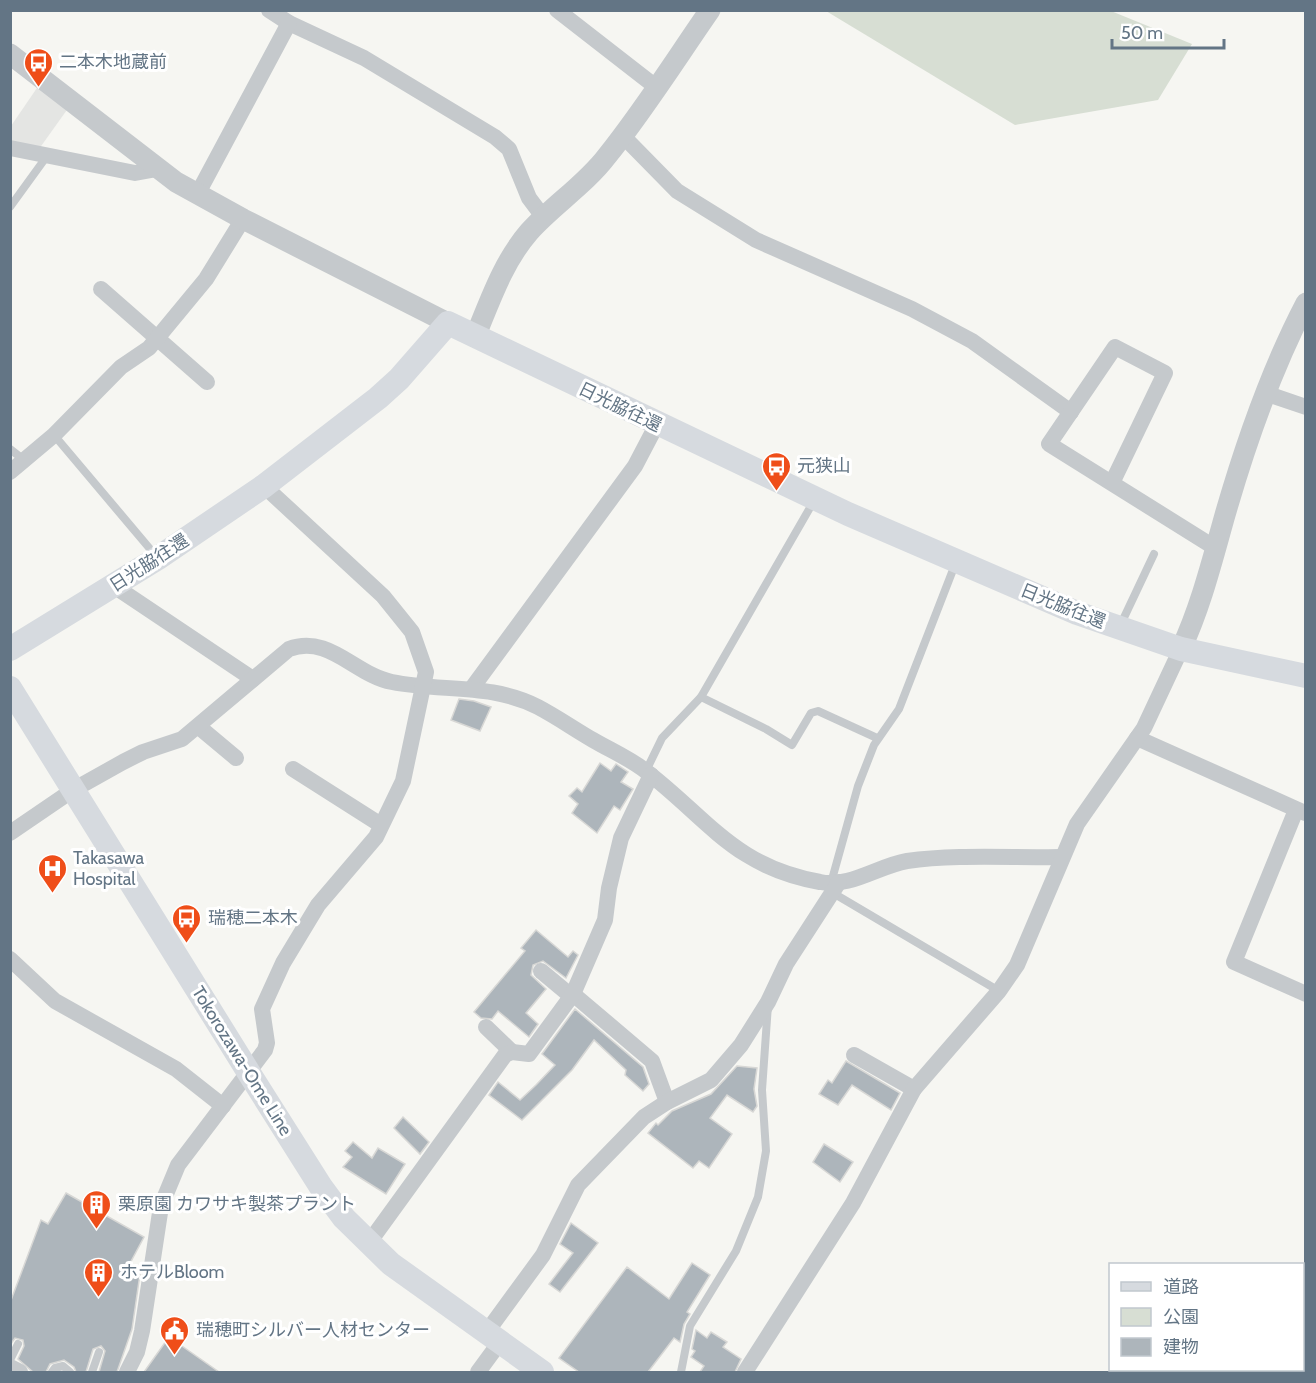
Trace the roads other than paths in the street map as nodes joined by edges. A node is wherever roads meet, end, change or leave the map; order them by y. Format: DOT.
graph roads {
  1 [pos="269,10"];
  2 [pos="557,10"];
  3 [pos="710,10"];
  4 [pos="289,23"];
  5 [pos="10,54"];
  6 [pos="656,87"];
  7 [pos="622,135"];
  8 [pos="10,148"];
  9 [pos="47,156"];
  10 [pos="157,170"];
  11 [pos="197,195"];
  12 [pos="10,207"];
  13 [pos="544,218"];
  14 [pos="243,219"];
  15 [pos="100,289"];
  16 [pos="1305,303"];
  17 [pos="448,323"];
  18 [pos="475,337"];
  19 [pos="157,339"];
  20 [pos="207,382"];
  21 [pos="1265,393"];
  22 [pos="1305,407"];
  23 [pos="1071,412"];
  24 [pos="657,424"];
  25 [pos="54,435"];
  26 [pos="10,449"];
  27 [pos="25,461"];
  28 [pos="10,472"];
  29 [pos="1112,483"];
  30 [pos="264,486"];
  31 [pos="815,499"];
  32 [pos="1217,549"];
  33 [pos="1154,554"];
  34 [pos="158,558"];
  35 [pos="956,561"];
  36 [pos="114,586"];
  37 [pos="1118,629"];
  38 [pos="10,649"];
  39 [pos="1181,649"];
  40 [pos="1305,676"];
  41 [pos="253,679"];
  42 [pos="423,685"];
  43 [pos="10,688"];
  44 [pos="472,688"];
  45 [pos="701,697"];
  46 [pos="199,727"];
  47 [pos="878,738"];
  48 [pos="1137,738"];
  49 [pos="236,758"];
  50 [pos="293,769"];
  51 [pos="649,773"];
  52 [pos="74,790"];
  53 [pos="1302,809"];
  54 [pos="381,825"];
  55 [pos="10,833"];
  56 [pos="1061,857"];
  57 [pos="834,886"];
  58 [pos="10,959"];
  59 [pos="541,971"];
  60 [pos="999,991"];
  61 [pos="1305,994"];
  62 [pos="572,995"];
  63 [pos="768,1002"];
  64 [pos="486,1027"];
  65 [pos="512,1052"];
  66 [pos="854,1055"];
  67 [pos="249,1073"];
  68 [pos="914,1089"];
  69 [pos="667,1102"];
  70 [pos="223,1106"];
  71 [pos="368,1244"];
  72 [pos="493,1337"];
  73 [pos="18,1344"];
  74 [pos="99,1352"];
  75 [pos="10,1360"];
  76 [pos="10,1367"];
  77 [pos="20,1372"];
  78 [pos="52,1372"];
  79 [pos="70,1372"];
  80 [pos="92,1372"];
  81 [pos="127,1372"];
  82 [pos="478,1372"];
  83 [pos="542,1372"];
  84 [pos="681,1372"];
  85 [pos="745,1372"];
  1 -- 4 [label="street"];
  2 -- 6 [label="street"];
  3 -- 6 [label="street"];
  4 -- 11 [label="street"];
  4 -- 13 [label="street"];
  5 -- 10 [label="street"];
  6 -- 7 [label="street"];
  7 -- 13 [label="street"];
  7 -- 23 [label="street"];
  8 -- 9 [label="street"];
  9 -- 10 [label="street"];
  9 -- 12 [label="lane"];
  10 -- 11 [label="street"];
  11 -- 14 [label="street"];
  13 -- 18 [label="street"];
  14 -- 17 [label="street"];
  14 -- 19 [label="street"];
  15 -- 19 [label="street"];
  16 -- 21 [label="street"];
  17 -- 18 [label="main road, 日光脇往還"];
  17 -- 30 [label="main road, 日光脇往還"];
  18 -- 24 [label="main road, 日光脇往還"];
  19 -- 20 [label="street"];
  19 -- 25 [label="street"];
  21 -- 22 [label="street"];
  21 -- 32 [label="street"];
  23 -- 29 [label="street"];
  23 -- 29 [label="street"];
  24 -- 31 [label="main road, 日光脇往還"];
  24 -- 44 [label="street"];
  25 -- 27 [label="street"];
  25 -- 34 [label="lane"];
  26 -- 27 [label="lane"];
  27 -- 28 [label="street"];
  29 -- 32 [label="street"];
  30 -- 34 [label="main road, 日光脇往還"];
  30 -- 42 [label="street"];
  31 -- 35 [label="main road, 日光脇往還"];
  31 -- 45 [label="lane"];
  32 -- 39 [label="street"];
  33 -- 37 [label="lane"];
  34 -- 36 [label="main road, 日光脇往還"];
  35 -- 37 [label="main road, 日光脇往還"];
  35 -- 47 [label="lane"];
  36 -- 38 [label="main road, 日光脇往還"];
  36 -- 41 [label="street"];
  37 -- 39 [label="main road, 日光脇往還"];
  39 -- 40 [label="main road, 日光脇往還"];
  39 -- 48 [label="street"];
  41 -- 42 [label="street"];
  41 -- 46 [label="street"];
  42 -- 44 [label="street"];
  42 -- 54 [label="street"];
  43 -- 52 [label="main road, Tokorozawa-Ome Line"];
  44 -- 51 [label="street"];
  45 -- 47 [label="lane"];
  45 -- 51 [label="lane"];
  46 -- 49 [label="street"];
  46 -- 52 [label="street"];
  47 -- 57 [label="lane"];
  48 -- 53 [label="street"];
  48 -- 56 [label="street"];
  50 -- 54 [label="street"];
  51 -- 57 [label="street"];
  51 -- 62 [label="street"];
  52 -- 55 [label="street"];
  52 -- 67 [label="main road, Tokorozawa-Ome Line"];
  53 -- 61 [label="street"];
  54 -- 67 [label="street"];
  56 -- 57 [label="street"];
  56 -- 60 [label="street"];
  57 -- 60 [label="lane"];
  57 -- 63 [label="street"];
  58 -- 70 [label="street"];
  59 -- 62 [label="street"];
  60 -- 68 [label="street"];
  62 -- 65 [label="street"];
  62 -- 69 [label="street"];
  63 -- 69 [label="street"];
  63 -- 84 [label="lane"];
  64 -- 65 [label="street"];
  65 -- 71 [label="street"];
  66 -- 68 [label="street"];
  67 -- 70 [label="street"];
  67 -- 71 [label="main road, Tokorozawa-Ome Line"];
  68 -- 85 [label="street"];
  69 -- 72 [label="street"];
  70 -- 81 [label="street"];
  71 -- 72 [label="main road, Tokorozawa-Ome Line"];
  72 -- 82 [label="street"];
  72 -- 83 [label="main road, Tokorozawa-Ome Line"];
  73 -- 75 [label="lane"];
  74 -- 80 [label="lane"];
  76 -- 77 [label="street"];
  78 -- 79 [label="lane"];
}
